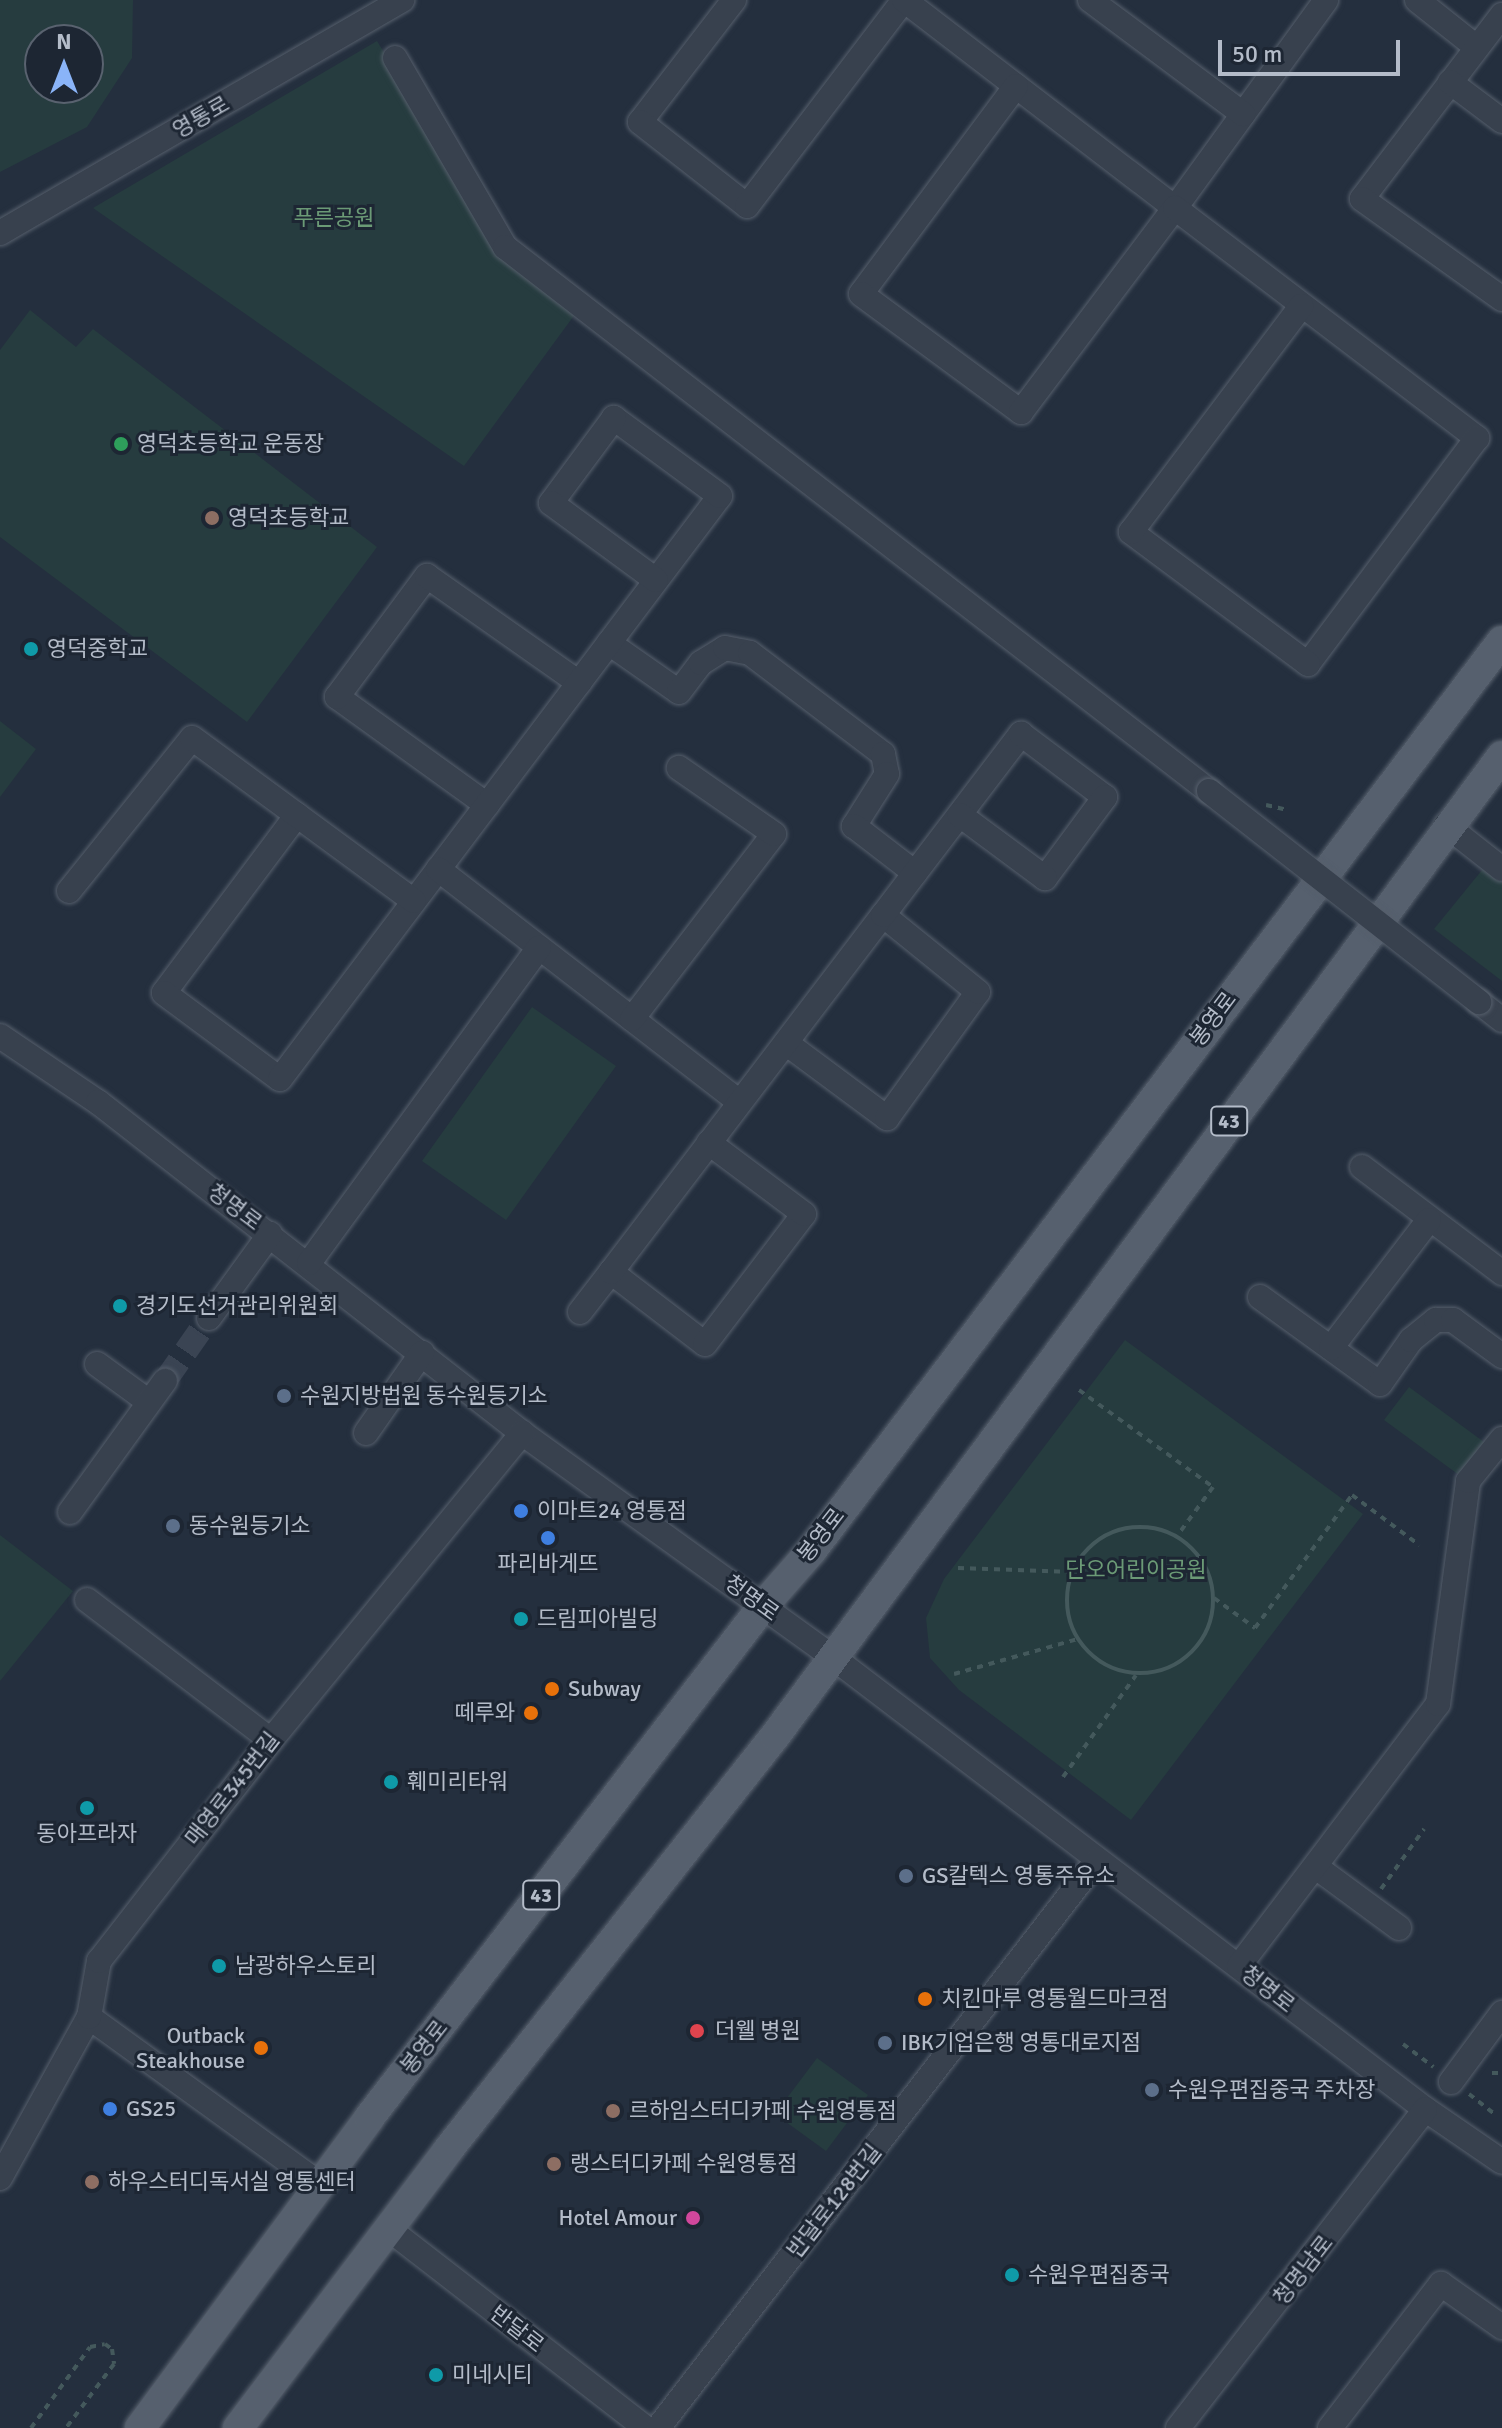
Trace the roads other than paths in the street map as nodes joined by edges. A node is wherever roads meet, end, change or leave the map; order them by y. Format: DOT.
graph roads {
  1 [pos="402,0"];
  2 [pos="734,0"];
  3 [pos="1090,0"];
  4 [pos="1326,0"];
  5 [pos="1417,0"];
  6 [pos="1502,15"];
  7 [pos="1476,47"];
  8 [pos="395,58"];
  9 [pos="1450,82"];
  10 [pos="1016,86"];
  11 [pos="1243,114"];
  12 [pos="1502,121"];
  13 [pos="1175,208"];
  14 [pos="0,233"];
  15 [pos="1502,299"];
  16 [pos="1301,306"];
  17 [pos="656,580"];
  18 [pos="1502,641"];
  19 [pos="609,643"];
  20 [pos="579,683"];
  21 [pos="1502,756"];
  22 [pos="679,768"];
  23 [pos="487,805"];
  24 [pos="297,815"];
  25 [pos="960,815"];
  26 [pos="1446,825"];
  27 [pos="438,869"];
  28 [pos="1502,869"];
  29 [pos="915,873"];
  30 [pos="69,891"];
  31 [pos="414,901"];
  32 [pos="883,915"];
  33 [pos="539,948"];
  34 [pos="632,1019"];
  35 [pos="1502,1020"];
  36 [pos="0,1036"];
  37 [pos="786,1043"];
  38 [pos="740,1102"];
  39 [pos="709,1143"];
  40 [pos="1362,1167"];
  41 [pos="1429,1220"];
  42 [pos="270,1234"];
  43 [pos="309,1263"];
  44 [pos="611,1272"];
  45 [pos="1502,1273"];
  46 [pos="1260,1297"];
  47 [pos="580,1312"];
  48 [pos="209,1318"];
  49 [pos="1331,1348"];
  50 [pos="422,1353"];
  51 [pos="1502,1356"];
  52 [pos="97,1364"];
  53 [pos="165,1381"];
  54 [pos="149,1402"];
  55 [pos="366,1433"];
  56 [pos="522,1433"];
  57 [pos="1502,1439"];
  58 [pos="70,1512"];
  59 [pos="87,1600"];
  60 [pos="763,1606"];
  61 [pos="831,1656"];
  62 [pos="271,1740"];
  63 [pos="1097,1860"];
  64 [pos="1316,1867"];
  65 [pos="1399,1928"];
  66 [pos="1239,1966"];
  67 [pos="1502,2013"];
  68 [pos="89,2017"];
  69 [pos="1451,2082"];
  70 [pos="1425,2109"];
  71 [pos="1502,2162"];
  72 [pos="0,2178"];
  73 [pos="320,2184"];
  74 [pos="389,2229"];
  75 [pos="1502,2327"];
  76 [pos="140,2428"];
  77 [pos="238,2428"];
  78 [pos="646,2428"];
  79 [pos="658,2428"];
  80 [pos="1178,2428"];
  81 [pos="1330,2428"];
  1 -- 14 [label="street, 영통로"];
  2 -- 10 [label="street"];
  3 -- 11 [label="street"];
  4 -- 11 [label="street"];
  5 -- 7 [label="street"];
  6 -- 7 [label="street"];
  7 -- 9 [label="street"];
  8 -- 35 [label="street, bridge"];
  9 -- 12 [label="street"];
  9 -- 15 [label="street"];
  10 -- 13 [label="street"];
  10 -- 13 [label="street"];
  11 -- 13 [label="street"];
  13 -- 16 [label="street"];
  16 -- 16 [label="street"];
  17 -- 17 [label="street"];
  17 -- 19 [label="street"];
  18 -- 60 [label="main road, 봉영로 / 43"];
  19 -- 20 [label="street"];
  19 -- 29 [label="street"];
  20 -- 23 [label="street"];
  20 -- 23 [label="street"];
  21 -- 26 [label="main road, 43"];
  22 -- 34 [label="street"];
  23 -- 27 [label="street"];
  24 -- 30 [label="street"];
  24 -- 31 [label="street"];
  24 -- 31 [label="street"];
  25 -- 25 [label="street"];
  25 -- 29 [label="street"];
  26 -- 28 [label="street"];
  26 -- 61 [label="main road, 43"];
  27 -- 31 [label="street"];
  27 -- 33 [label="street"];
  29 -- 32 [label="street"];
  32 -- 37 [label="street"];
  32 -- 37 [label="street"];
  33 -- 34 [label="street"];
  33 -- 43 [label="street"];
  34 -- 38 [label="street"];
  36 -- 42 [label="street, 청명로"];
  37 -- 38 [label="street"];
  38 -- 39 [label="street"];
  39 -- 44 [label="street"];
  39 -- 44 [label="street"];
  40 -- 41 [label="street"];
  41 -- 45 [label="street"];
  41 -- 49 [label="street"];
  42 -- 43 [label="street, 청명로"];
  42 -- 48 [label="street"];
  43 -- 50 [label="street, 청명로"];
  44 -- 47 [label="street"];
  46 -- 49 [label="street"];
  49 -- 51 [label="street"];
  50 -- 55 [label="street"];
  50 -- 56 [label="street, 청명로"];
  52 -- 54 [label="street"];
  53 -- 54 [label="street"];
  54 -- 58 [label="street"];
  56 -- 60 [label="street, 청명로"];
  56 -- 62 [label="street, 매영로345번길"];
  57 -- 64 [label="street"];
  59 -- 62 [label="street"];
  60 -- 61 [label="street, 청명로"];
  60 -- 73 [label="main road, 봉영로 / 43"];
  61 -- 63 [label="street, 청명로"];
  61 -- 74 [label="main road, 43"];
  62 -- 68 [label="street, 매영로345번길"];
  63 -- 66 [label="street, 청명로"];
  63 -- 79 [label="street, 반달로128번길"];
  64 -- 65 [label="street"];
  64 -- 66 [label="street"];
  66 -- 70 [label="street, 청명로"];
  67 -- 69 [label="street"];
  68 -- 72 [label="street, 매영로345번길"];
  68 -- 73 [label="street"];
  70 -- 71 [label="street, 청명로"];
  70 -- 80 [label="street, 청명남로"];
  73 -- 76 [label="main road, 봉영로 / 43"];
  74 -- 77 [label="main road, 43"];
  74 -- 78 [label="street, 반달로"];
  75 -- 81 [label="street"];
}
